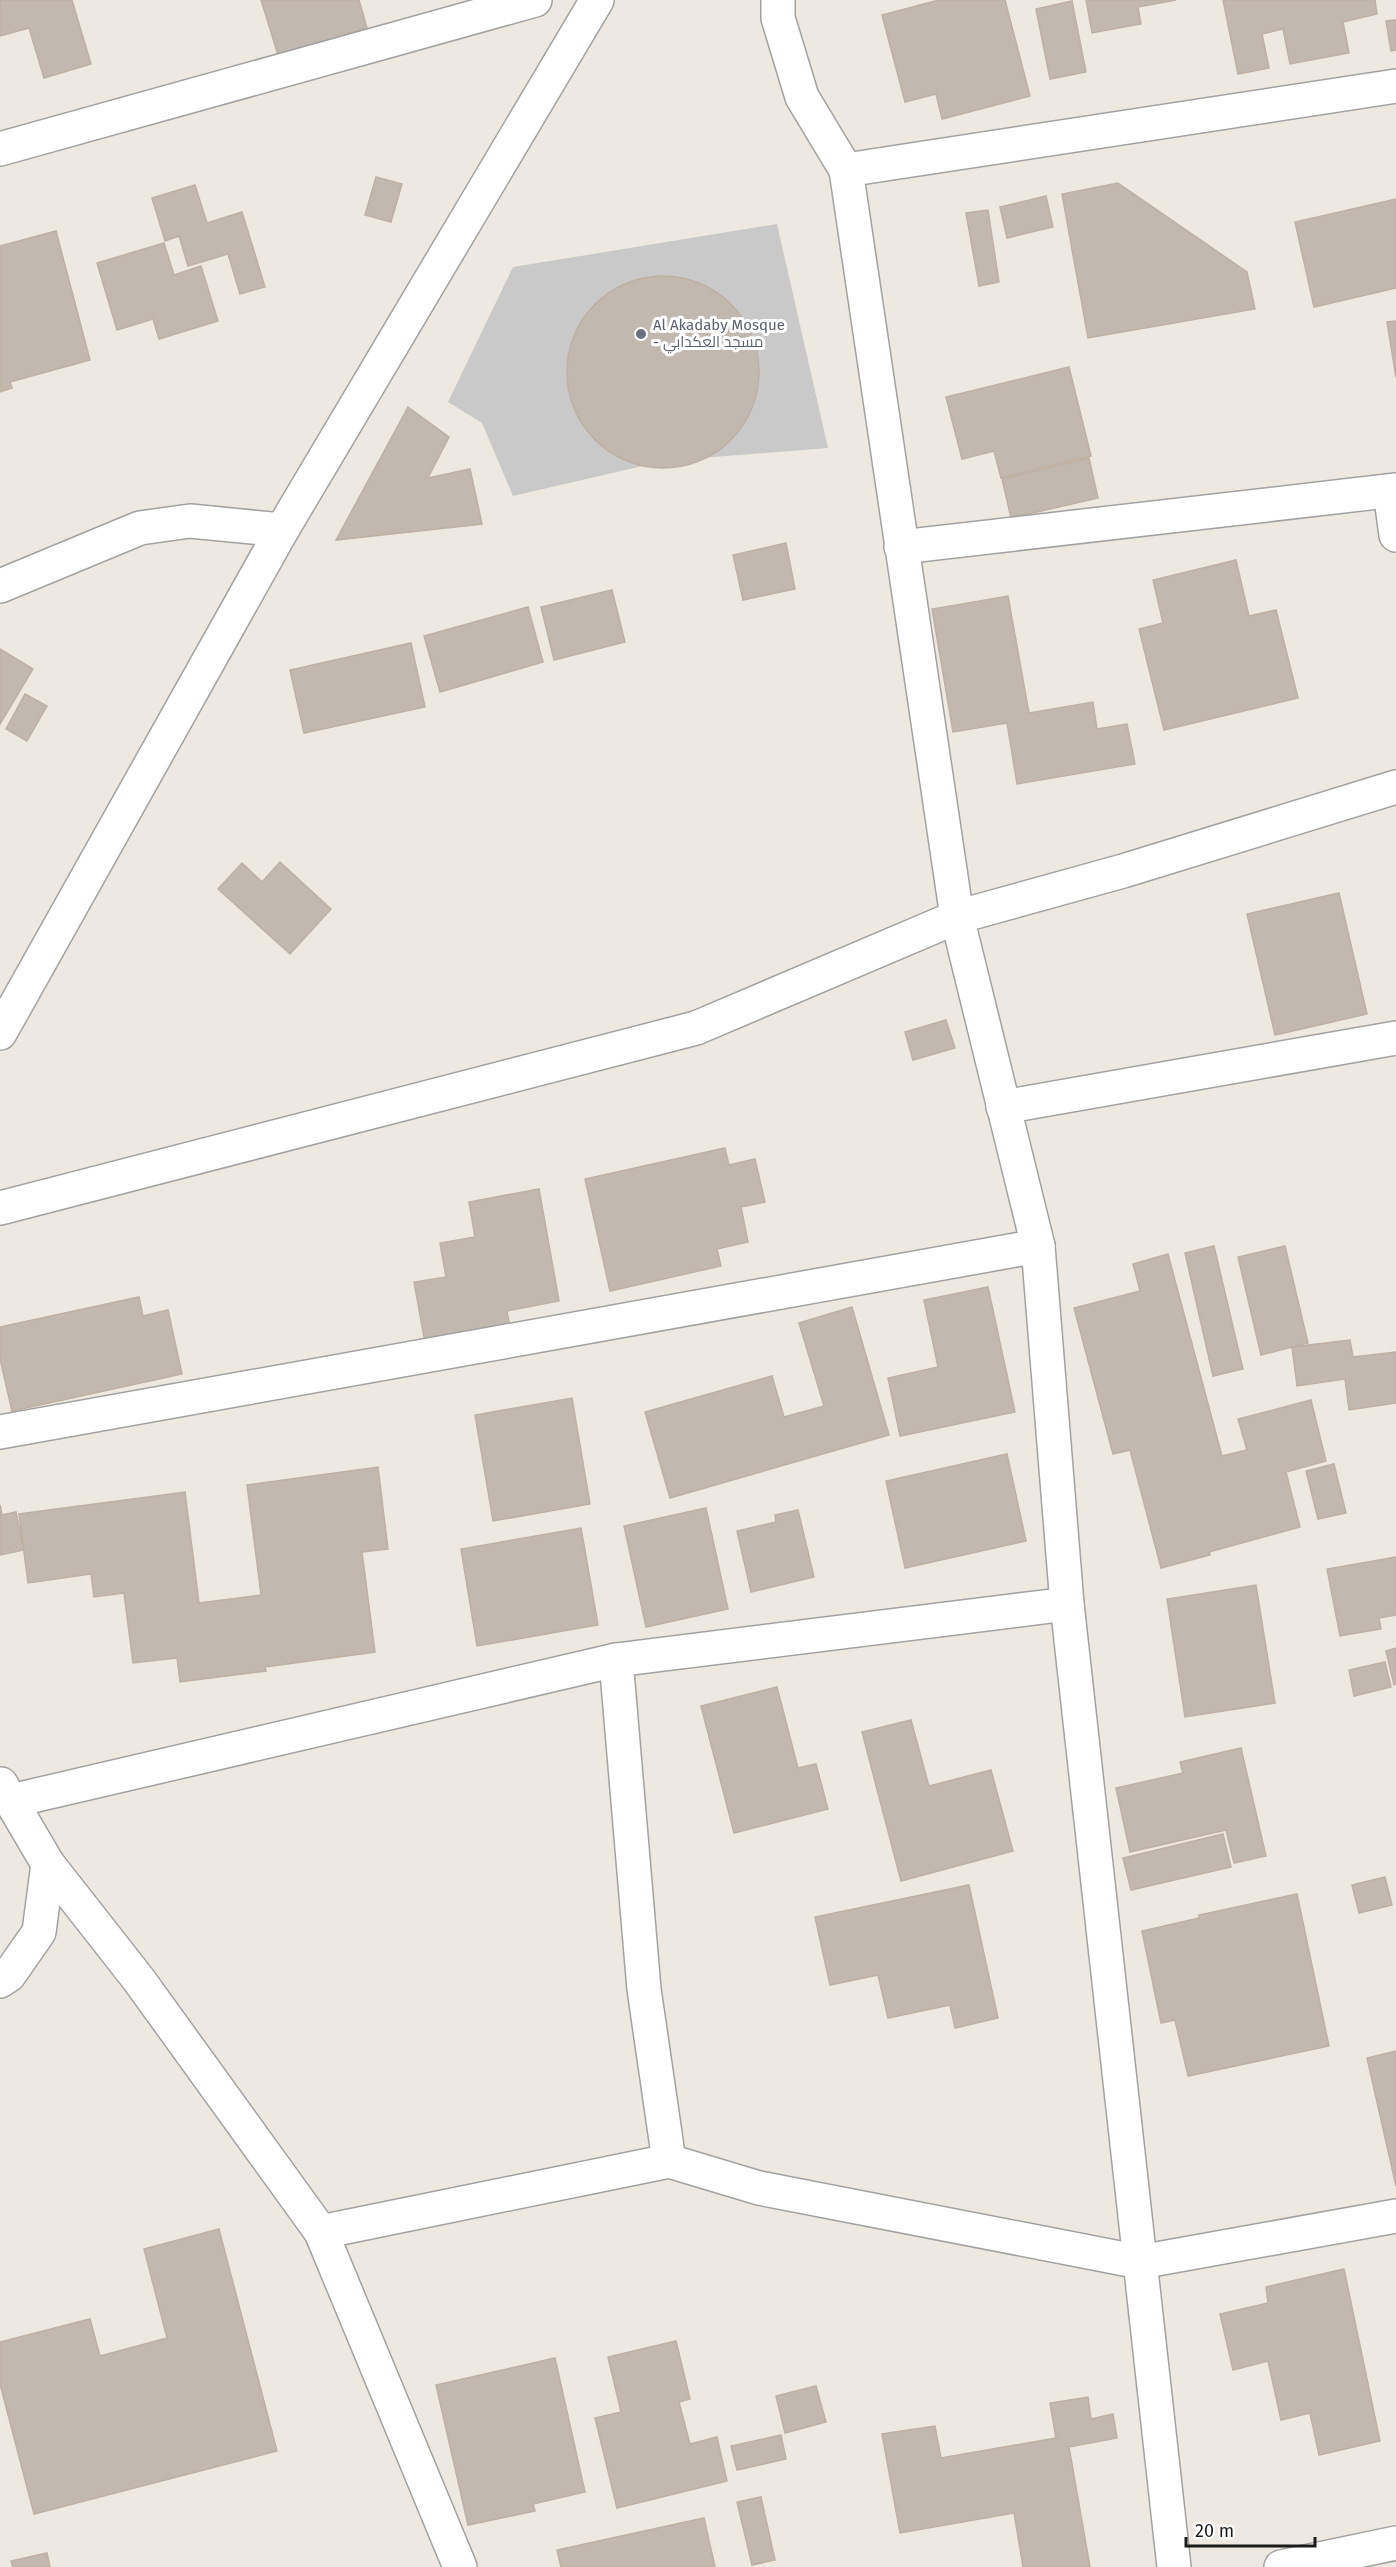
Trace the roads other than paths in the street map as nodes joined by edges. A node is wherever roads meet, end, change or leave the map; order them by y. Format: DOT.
graph roads {
  1 [pos="536,0"];
  2 [pos="597,0"];
  3 [pos="778,0"];
  4 [pos="1396,86"];
  5 [pos="0,149"];
  6 [pos="846,170"];
  7 [pos="1393,491"];
  8 [pos="282,530"];
  9 [pos="1396,535"];
  10 [pos="901,547"];
  11 [pos="0,586"];
  12 [pos="1396,787"];
  13 [pos="957,917"];
  14 [pos="0,1033"];
  15 [pos="1396,1038"];
  16 [pos="1003,1107"];
  17 [pos="0,1208"];
  18 [pos="1038,1246"];
  19 [pos="0,1432"];
  20 [pos="1067,1604"];
  21 [pos="616,1660"];
  22 [pos="6,1791"];
  23 [pos="48,1864"];
  24 [pos="0,1981"];
  25 [pos="669,2162"];
  26 [pos="1396,2216"];
  27 [pos="321,2232"];
  28 [pos="1140,2262"];
  29 [pos="1396,2543"];
  30 [pos="460,2567"];
  31 [pos="1174,2567"];
  32 [pos="1281,2567"];
  1 -- 5 [label="street"];
  2 -- 8 [label="street"];
  3 -- 6 [label="street"];
  4 -- 6 [label="street"];
  6 -- 10 [label="street"];
  7 -- 9 [label="street"];
  7 -- 10 [label="street"];
  8 -- 11 [label="street"];
  8 -- 14 [label="street"];
  10 -- 13 [label="street"];
  12 -- 13 [label="street"];
  13 -- 16 [label="street"];
  13 -- 17 [label="street"];
  15 -- 16 [label="street"];
  16 -- 18 [label="street"];
  18 -- 19 [label="street"];
  18 -- 20 [label="street"];
  20 -- 21 [label="street"];
  20 -- 28 [label="street"];
  21 -- 22 [label="street"];
  21 -- 25 [label="street"];
  22 -- 23 [label="street"];
  23 -- 24 [label="street"];
  23 -- 27 [label="street"];
  25 -- 27 [label="street"];
  25 -- 28 [label="street"];
  26 -- 28 [label="street"];
  27 -- 30 [label="street"];
  28 -- 31 [label="street"];
  29 -- 32 [label="street"];
}
